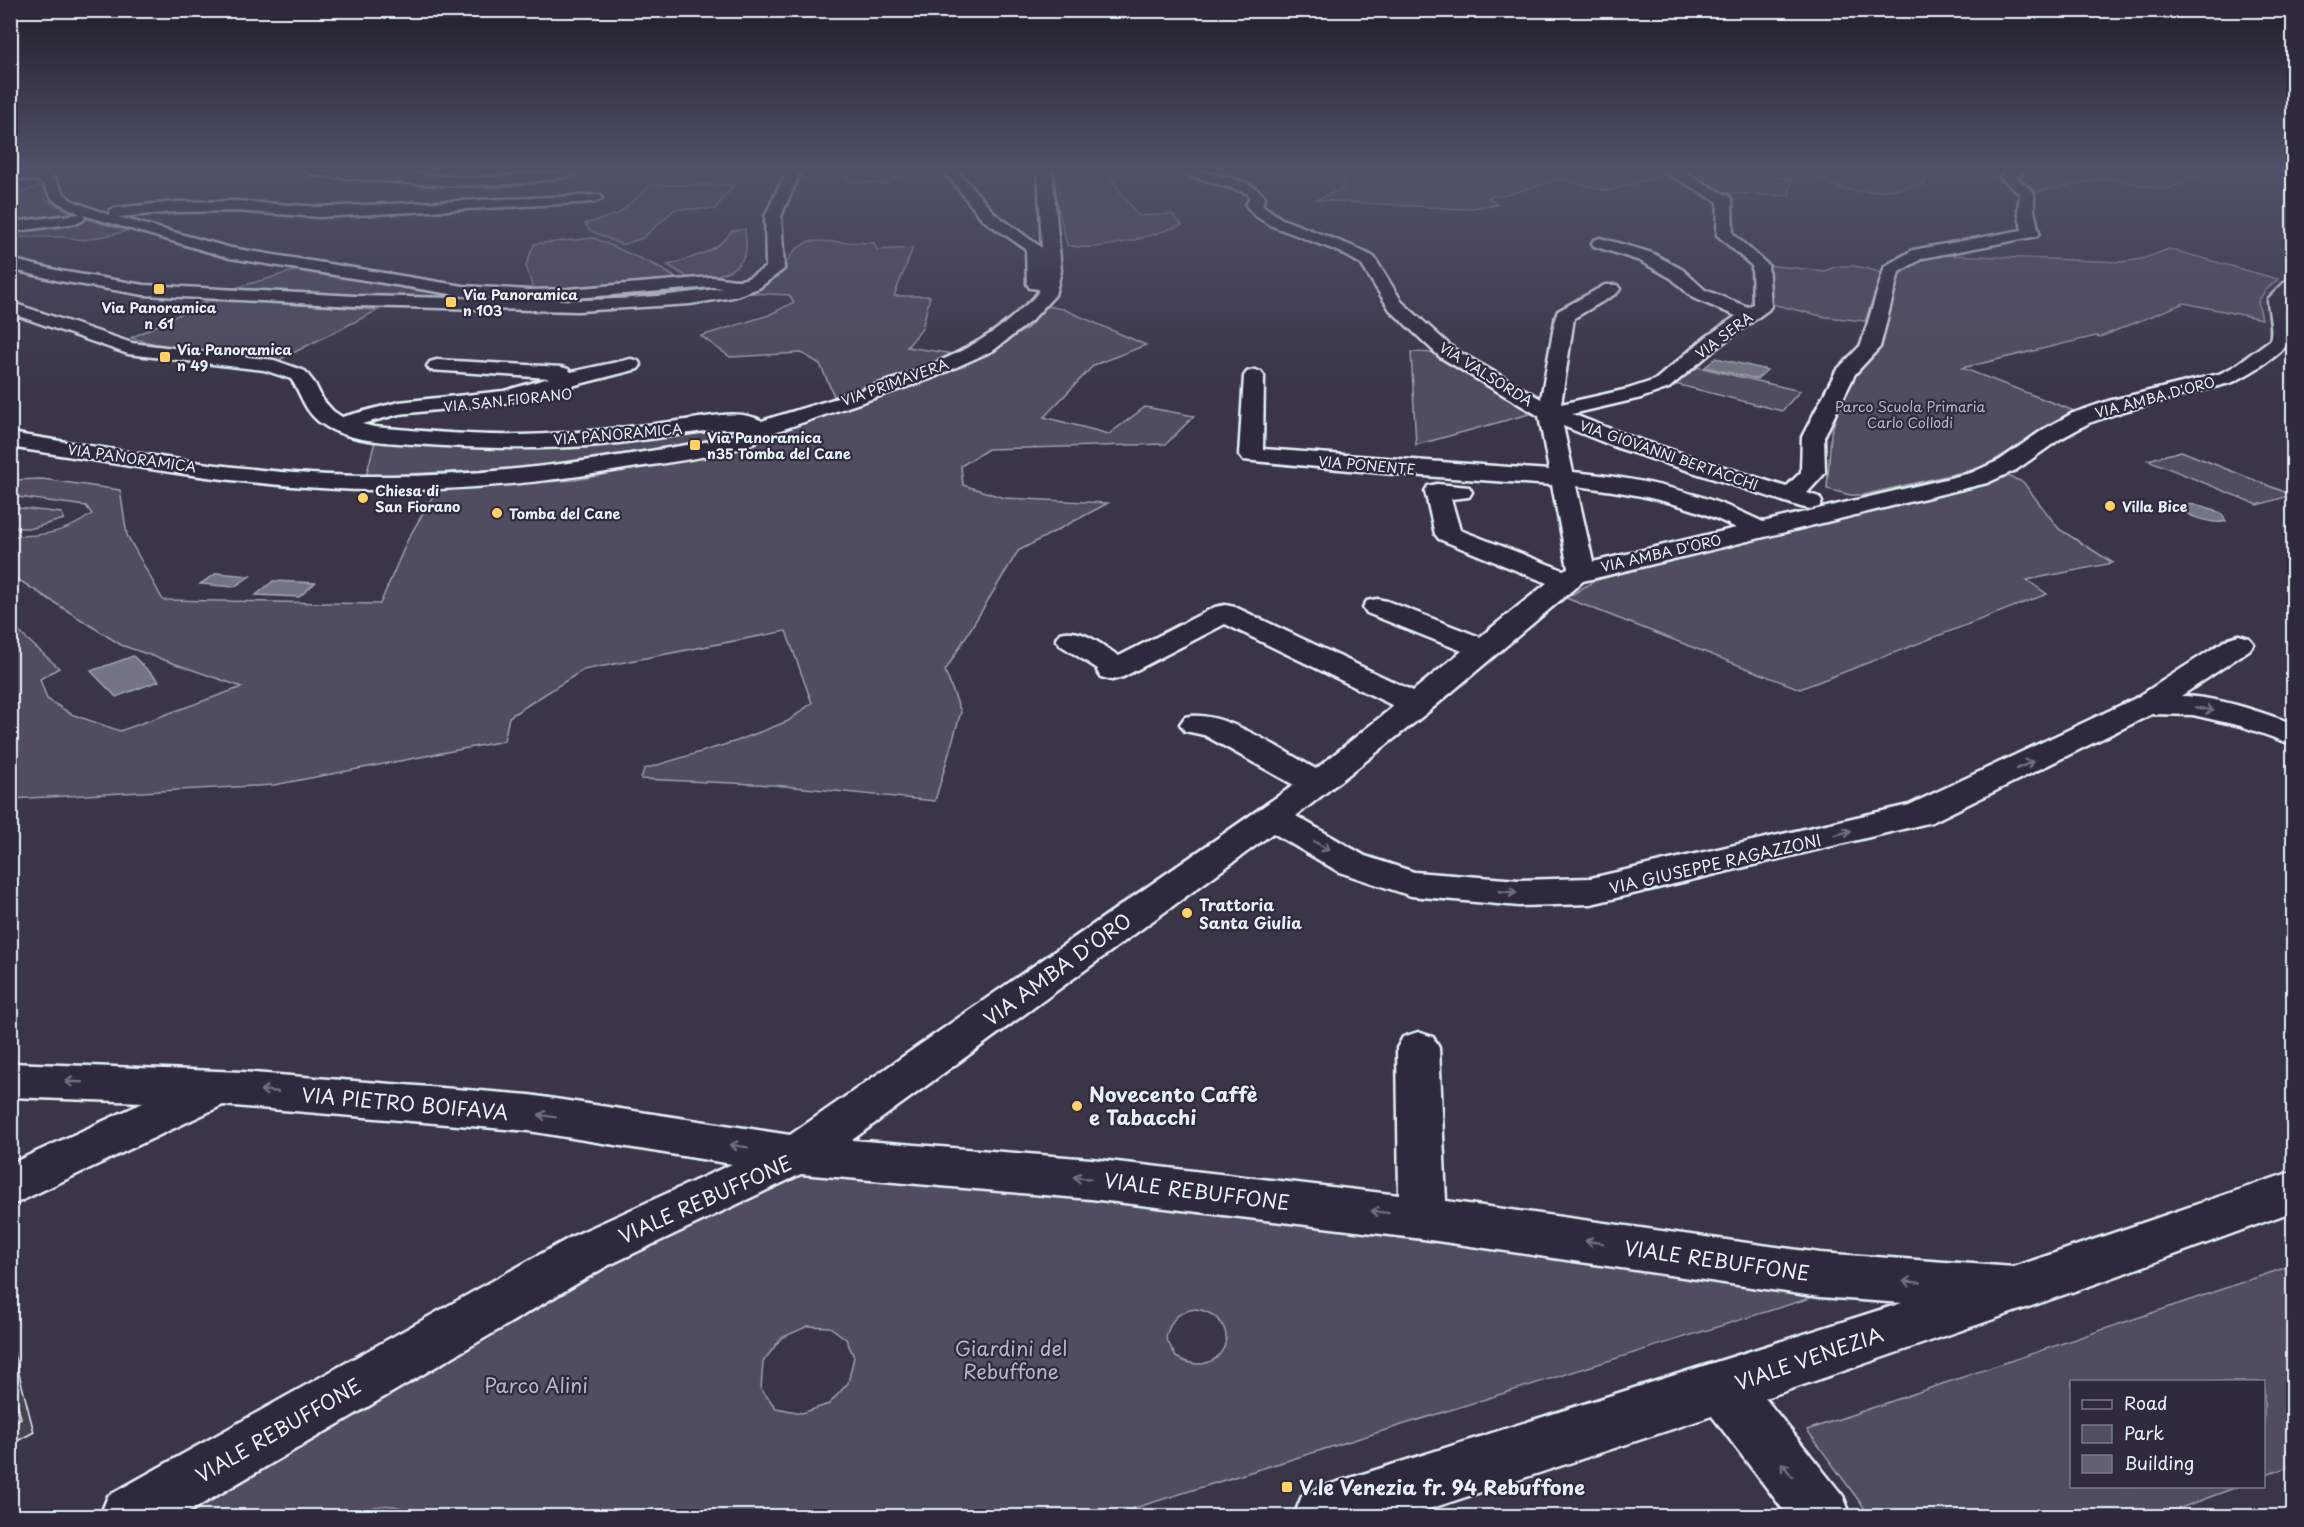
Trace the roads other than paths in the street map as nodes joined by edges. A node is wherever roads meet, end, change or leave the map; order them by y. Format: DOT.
graph roads {
  1 [pos="195,242"];
  2 [pos="774,242"];
  3 [pos="1028,242"];
  4 [pos="1051,242"];
  5 [pos="1329,242"];
  6 [pos="1733,242"];
  7 [pos="1985,242"];
  8 [pos="1600,243"];
  9 [pos="10,264"];
  10 [pos="2294,284"];
  11 [pos="740,288"];
  12 [pos="1049,289"];
  13 [pos="1611,289"];
  14 [pos="10,307"];
  15 [pos="1751,315"];
  16 [pos="2288,335"];
  17 [pos="631,365"];
  18 [pos="437,366"];
  19 [pos="584,375"];
  20 [pos="1254,376"];
  21 [pos="629,386"];
  22 [pos="386,411"];
  23 [pos="1549,413"];
  24 [pos="340,425"];
  25 [pos="755,431"];
  26 [pos="10,440"];
  27 [pos="1561,479"];
  28 [pos="1460,492"];
  29 [pos="1791,496"];
  30 [pos="1841,512"];
  31 [pos="1759,530"];
  32 [pos="1574,576"];
  33 [pos="1377,607"];
  34 [pos="1070,639"];
  35 [pos="2239,644"];
  36 [pos="1483,649"];
  37 [pos="1417,705"];
  38 [pos="2147,705"];
  39 [pos="1205,723"];
  40 [pos="2294,735"];
  41 [pos="1318,784"];
  42 [pos="1271,817"];
  43 [pos="1418,1048"];
  44 [pos="10,1080"];
  45 [pos="219,1088"];
  46 [pos="797,1155"];
  47 [pos="10,1186"];
  48 [pos="2294,1191"];
  49 [pos="1423,1218"];
  50 [pos="2012,1289"];
  51 [pos="1723,1387"];
  52 [pos="128,1516"];
  53 [pos="1322,1516"];
  54 [pos="1823,1516"];
  1 -- 11 [label="street"];
  2 -- 11 [label="street"];
  3 -- 12 [label="street"];
  4 -- 12 [label="street"];
  5 -- 23 [label="street, VIA VALSORDA"];
  6 -- 15 [label="street, VIA SERA"];
  7 -- 29 [label="street"];
  8 -- 15 [label="street"];
  9 -- 11 [label="street"];
  10 -- 16 [label="street, VIA AMBA D'ORO"];
  12 -- 25 [label="street, VIA PRIMAVERA"];
  13 -- 23 [label="street"];
  14 -- 24 [label="street, VIA PANORAMICA"];
  15 -- 23 [label="street, VIA SERA"];
  16 -- 30 [label="street, VIA AMBA D'ORO"];
  17 -- 19 [label="street, VIA SAN FIORANO"];
  18 -- 19 [label="street, VIA SAN FIORANO"];
  19 -- 22 [label="street, VIA SAN FIORANO"];
  20 -- 27 [label="street, VIA PONENTE"];
  21 -- 22 [label="street, VIA SAN FIORANO"];
  22 -- 24 [label="street, VIA SAN FIORANO"];
  23 -- 27 [label="street, VIA VALSORDA"];
  23 -- 29 [label="street, VIA GIOVANNI BERTACCHI"];
  24 -- 25 [label="street, VIA PANORAMICA"];
  25 -- 26 [label="street, VIA PANORAMICA"];
  27 -- 31 [label="street, VIA AMBA D'ORO"];
  27 -- 32 [label="street, VIA VALSORDA"];
  28 -- 32 [label="street"];
  29 -- 30 [label="street, VIA GIOVANNI BERTACCHI"];
  30 -- 31 [label="street, VIA AMBA D'ORO"];
  31 -- 32 [label="street, VIA AMBA D'ORO"];
  32 -- 36 [label="street, VIA AMBA D'ORO"];
  33 -- 36 [label="street"];
  34 -- 37 [label="street"];
  35 -- 38 [label="street, VIA GIUSEPPE RAGAZZONI"];
  36 -- 37 [label="street, VIA AMBA D'ORO"];
  37 -- 41 [label="street, VIA AMBA D'ORO"];
  38 -- 40 [label="street, VIA GIUSEPPE RAGAZZONI, one-way"];
  42 -- 38 [label="street, VIA GIUSEPPE RAGAZZONI, one-way"];
  39 -- 41 [label="street"];
  41 -- 42 [label="street, VIA AMBA D'ORO"];
  42 -- 46 [label="street, VIA AMBA D'ORO"];
  43 -- 49 [label="street"];
  45 -- 44 [label="street, VIA PIETRO BOIFAVA, one-way"];
  46 -- 45 [label="street, VIA PIETRO BOIFAVA, one-way"];
  45 -- 47 [label="street"];
  49 -- 46 [label="street, VIALE REBUFFONE, one-way"];
  46 -- 52 [label="street, VIALE REBUFFONE"];
  48 -- 50 [label="street, VIALE VENEZIA"];
  50 -- 49 [label="street, VIALE REBUFFONE, one-way"];
  50 -- 51 [label="street, VIALE VENEZIA"];
  51 -- 53 [label="street, VIALE VENEZIA"];
  54 -- 51 [label="street, one-way"];
}
